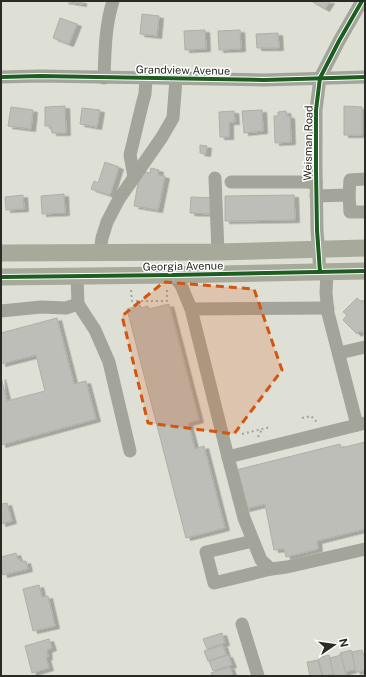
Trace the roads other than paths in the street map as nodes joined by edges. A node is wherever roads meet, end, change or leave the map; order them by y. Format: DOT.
graph roads {
  1 [pos="113,1"];
  2 [pos="362,1"];
  3 [pos="365,77"];
  4 [pos="1,78"];
  5 [pos="104,78"];
  6 [pos="146,78"];
  7 [pos="320,78"];
  8 [pos="176,79"];
  9 [pos="134,177"];
  10 [pos="214,178"];
  11 [pos="365,179"];
  12 [pos="231,182"];
  13 [pos="316,189"];
  14 [pos="349,195"];
  15 [pos="365,212"];
  16 [pos="365,248"];
  17 [pos="318,249"];
  18 [pos="100,252"];
  19 [pos="218,252"];
  20 [pos="1,253"];
  21 [pos="365,271"];
  22 [pos="323,272"];
  23 [pos="173,275"];
  24 [pos="77,276"];
  25 [pos="1,277"];
  26 [pos="78,304"];
  27 [pos="328,308"];
  28 [pos="191,309"];
  29 [pos="1,311"];
  30 [pos="364,345"];
  31 [pos="339,353"];
  32 [pos="361,424"];
  33 [pos="130,451"];
  34 [pos="228,457"];
  35 [pos="253,541"];
  36 [pos="365,549"];
  37 [pos="271,569"];
  38 [pos="242,624"];
  39 [pos="258,676"];
  1 -- 5 [label="street"];
  2 -- 7 [label="street, Weisman Road"];
  3 -- 7 [label="street, Grandview Avenue"];
  4 -- 5 [label="street, Grandview Avenue"];
  5 -- 6 [label="street, Grandview Avenue"];
  6 -- 8 [label="street, Grandview Avenue"];
  6 -- 9 [label="street"];
  7 -- 8 [label="street, Grandview Avenue"];
  7 -- 13 [label="street, Weisman Road"];
  8 -- 9 [label="street"];
  9 -- 18 [label="street"];
  10 -- 19 [label="street"];
  11 -- 14 [label="street"];
  12 -- 13 [label="street"];
  13 -- 14 [label="street"];
  13 -- 17 [label="street, Weisman Road"];
  14 -- 15 [label="street"];
  16 -- 17 [label="main road, Georgia Avenue"];
  17 -- 19 [label="main road, Georgia Avenue"];
  17 -- 22 [label="street, Weisman Road"];
  18 -- 19 [label="main road, Georgia Avenue"];
  18 -- 20 [label="main road, Georgia Avenue"];
  21 -- 22 [label="main road, Georgia Avenue"];
  22 -- 23 [label="main road, Georgia Avenue"];
  22 -- 27 [label="street, Weisman Road"];
  23 -- 24 [label="main road, Georgia Avenue"];
  23 -- 28 [label="street"];
  24 -- 25 [label="main road, Georgia Avenue"];
  24 -- 26 [label="street"];
  26 -- 29 [label="street"];
  26 -- 33 [label="street"];
  27 -- 28 [label="street"];
  27 -- 31 [label="street, Weisman Road"];
  28 -- 34 [label="street"];
  30 -- 31 [label="street"];
  31 -- 32 [label="street, Weisman Road"];
  32 -- 34 [label="street"];
  34 -- 35 [label="street"];
  35 -- 37 [label="street"];
  35 -- 37 [label="street"];
  36 -- 37 [label="street"];
  38 -- 39 [label="street"];
}
